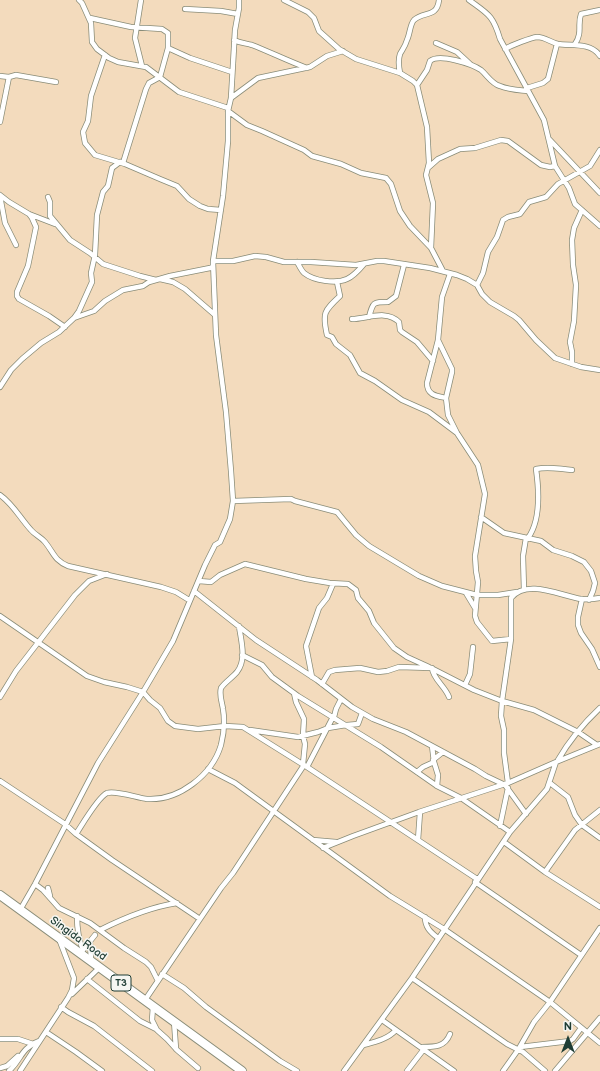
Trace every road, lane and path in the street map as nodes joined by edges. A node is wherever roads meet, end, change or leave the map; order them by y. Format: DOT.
graph roads {
  1 [pos="79,0"];
  2 [pos="141,0"];
  3 [pos="239,0"];
  4 [pos="284,0"];
  5 [pos="439,0"];
  6 [pos="469,0"];
  7 [pos="185,9"];
  8 [pos="600,10"];
  9 [pos="238,14"];
  10 [pos="90,18"];
  11 [pos="137,28"];
  12 [pos="234,40"];
  13 [pos="436,43"];
  14 [pos="557,44"];
  15 [pos="575,44"];
  16 [pos="168,48"];
  17 [pos="505,49"];
  18 [pos="343,52"];
  19 [pos="105,55"];
  20 [pos="600,56"];
  21 [pos="470,64"];
  22 [pos="142,66"];
  23 [pos="307,68"];
  24 [pos="232,72"];
  25 [pos="400,73"];
  26 [pos="0,76"];
  27 [pos="9,76"];
  28 [pos="160,77"];
  29 [pos="56,82"];
  30 [pos="417,85"];
  31 [pos="527,90"];
  32 [pos="231,98"];
  33 [pos="228,110"];
  34 [pos="0,122"];
  35 [pos="548,137"];
  36 [pos="600,150"];
  37 [pos="122,163"];
  38 [pos="555,166"];
  39 [pos="429,167"];
  40 [pos="580,171"];
  41 [pos="564,180"];
  42 [pos="600,193"];
  43 [pos="0,197"];
  44 [pos="48,197"];
  45 [pos="221,210"];
  46 [pos="582,210"];
  47 [pos="29,214"];
  48 [pos="56,224"];
  49 [pos="600,226"];
  50 [pos="16,245"];
  51 [pos="430,248"];
  52 [pos="95,256"];
  53 [pos="213,262"];
  54 [pos="297,262"];
  55 [pos="364,264"];
  56 [pos="404,265"];
  57 [pos="443,271"];
  58 [pos="450,274"];
  59 [pos="158,279"];
  60 [pos="337,282"];
  61 [pos="477,285"];
  62 [pos="214,315"];
  63 [pos="369,317"];
  64 [pos="74,318"];
  65 [pos="352,319"];
  66 [pos="65,327"];
  67 [pos="438,340"];
  68 [pos="433,361"];
  69 [pos="572,364"];
  70 [pos="600,370"];
  71 [pos="0,387"];
  72 [pos="446,398"];
  73 [pos="457,433"];
  74 [pos="572,470"];
  75 [pos="0,495"];
  76 [pos="233,501"];
  77 [pos="481,517"];
  78 [pos="527,538"];
  79 [pos="107,574"];
  80 [pos="199,580"];
  81 [pos="334,584"];
  82 [pos="524,590"];
  83 [pos="194,591"];
  84 [pos="517,592"];
  85 [pos="466,593"];
  86 [pos="477,595"];
  87 [pos="600,598"];
  88 [pos="190,599"];
  89 [pos="582,599"];
  90 [pos="589,600"];
  91 [pos="475,608"];
  92 [pos="0,616"];
  93 [pos="239,626"];
  94 [pos="511,639"];
  95 [pos="38,644"];
  96 [pos="473,647"];
  97 [pos="242,655"];
  98 [pos="600,667"];
  99 [pos="431,668"];
  100 [pos="312,677"];
  101 [pos="322,684"];
  102 [pos="465,685"];
  103 [pos="143,692"];
  104 [pos="294,693"];
  105 [pos="0,696"];
  106 [pos="449,697"];
  107 [pos="341,699"];
  108 [pos="502,701"];
  109 [pos="600,708"];
  110 [pos="362,713"];
  111 [pos="333,717"];
  112 [pos="370,718"];
  113 [pos="358,723"];
  114 [pos="346,725"];
  115 [pos="225,726"];
  116 [pos="328,728"];
  117 [pos="248,730"];
  118 [pos="578,732"];
  119 [pos="303,736"];
  120 [pos="599,744"];
  121 [pos="432,746"];
  122 [pos="443,752"];
  123 [pos="433,761"];
  124 [pos="557,761"];
  125 [pos="305,765"];
  126 [pos="208,770"];
  127 [pos="417,772"];
  128 [pos="0,781"];
  129 [pos="550,783"];
  130 [pos="507,785"];
  131 [pos="438,786"];
  132 [pos="461,798"];
  133 [pos="600,810"];
  134 [pos="274,812"];
  135 [pos="420,812"];
  136 [pos="526,814"];
  137 [pos="392,822"];
  138 [pos="65,824"];
  139 [pos="582,825"];
  140 [pos="500,826"];
  141 [pos="510,832"];
  142 [pos="76,834"];
  143 [pos="600,838"];
  144 [pos="312,840"];
  145 [pos="418,840"];
  146 [pos="336,842"];
  147 [pos="504,842"];
  148 [pos="323,848"];
  149 [pos="545,872"];
  150 [pos="476,881"];
  151 [pos="35,884"];
  152 [pos="48,888"];
  153 [pos="0,895"];
  154 [pos="50,898"];
  155 [pos="177,903"];
  156 [pos="600,907"];
  157 [pos="20,910"];
  158 [pos="77,916"];
  159 [pos="425,917"];
  160 [pos="200,919"];
  161 [pos="600,928"];
  162 [pos="444,929"];
  163 [pos="100,930"];
  164 [pos="96,935"];
  165 [pos="438,938"];
  166 [pos="59,939"];
  167 [pos="90,942"];
  168 [pos="82,952"];
  169 [pos="581,955"];
  170 [pos="91,962"];
  171 [pos="99,968"];
  172 [pos="162,974"];
  173 [pos="412,978"];
  174 [pos="87,979"];
  175 [pos="158,981"];
  176 [pos="68,998"];
  177 [pos="144,1000"];
  178 [pos="550,1002"];
  179 [pos="61,1007"];
  180 [pos="153,1007"];
  181 [pos="600,1018"];
  182 [pos="382,1020"];
  183 [pos="174,1021"];
  184 [pos="581,1028"];
  185 [pos="156,1029"];
  186 [pos="396,1030"];
  187 [pos="46,1032"];
  188 [pos="587,1032"];
  189 [pos="450,1034"];
  190 [pos="0,1039"];
  191 [pos="40,1040"];
  192 [pos="600,1043"];
  193 [pos="33,1044"];
  194 [pos="363,1046"];
  195 [pos="423,1048"];
  196 [pos="176,1049"];
  197 [pos="519,1049"];
  198 [pos="22,1052"];
  199 [pos="0,1068"];
  200 [pos="198,1068"];
  201 [pos="8,1071"];
  202 [pos="20,1071"];
  203 [pos="102,1071"];
  204 [pos="152,1071"];
  205 [pos="242,1071"];
  206 [pos="297,1071"];
  207 [pos="344,1071"];
  208 [pos="407,1071"];
  209 [pos="454,1071"];
  210 [pos="503,1071"];
  211 [pos="545,1071"];
  212 [pos="555,1071"];
  1 -- 10 [label="street"];
  2 -- 11 [label="street"];
  3 -- 9 [label="street"];
  4 -- 18 [label="street"];
  5 -- 25 [label="street"];
  6 -- 17 [label="street"];
  7 -- 9 [label="street"];
  8 -- 15 [label="street"];
  9 -- 12 [label="street"];
  10 -- 11 [label="street"];
  10 -- 19 [label="street"];
  11 -- 16 [label="street"];
  11 -- 22 [label="street"];
  12 -- 23 [label="street"];
  12 -- 24 [label="street"];
  13 -- 21 [label="street"];
  14 -- 15 [label="street"];
  14 -- 17 [label="street"];
  14 -- 31 [label="street"];
  15 -- 20 [label="street"];
  16 -- 24 [label="street"];
  16 -- 28 [label="street"];
  17 -- 31 [label="street"];
  18 -- 23 [label="street"];
  18 -- 25 [label="street"];
  19 -- 22 [label="street"];
  19 -- 37 [label="street"];
  21 -- 30 [label="street"];
  21 -- 31 [label="street"];
  22 -- 28 [label="street"];
  23 -- 32 [label="street"];
  24 -- 32 [label="street"];
  25 -- 30 [label="street"];
  26 -- 27 [label="street"];
  27 -- 29 [label="street"];
  27 -- 34 [label="street"];
  28 -- 33 [label="street"];
  28 -- 37 [label="street"];
  30 -- 39 [label="street"];
  31 -- 35 [label="street"];
  32 -- 33 [label="street"];
  33 -- 45 [label="street"];
  33 -- 51 [label="street"];
  35 -- 38 [label="street"];
  35 -- 40 [label="street"];
  36 -- 40 [label="street"];
  37 -- 45 [label="street"];
  37 -- 52 [label="street"];
  38 -- 39 [label="street"];
  38 -- 41 [label="street"];
  39 -- 51 [label="street"];
  40 -- 41 [label="street"];
  40 -- 42 [label="street"];
  41 -- 46 [label="street"];
  41 -- 61 [label="street"];
  43 -- 47 [label="street"];
  43 -- 50 [label="street"];
  44 -- 48 [label="street"];
  45 -- 53 [label="street"];
  46 -- 49 [label="street"];
  46 -- 69 [label="street"];
  47 -- 48 [label="street"];
  47 -- 66 [label="street"];
  48 -- 52 [label="street"];
  51 -- 57 [label="street"];
  52 -- 59 [label="street"];
  52 -- 64 [label="street"];
  53 -- 54 [label="street"];
  53 -- 59 [label="street"];
  53 -- 62 [label="street"];
  54 -- 55 [label="street"];
  54 -- 60 [label="street"];
  55 -- 56 [label="street"];
  55 -- 60 [label="street"];
  56 -- 57 [label="street"];
  56 -- 63 [label="street"];
  57 -- 58 [label="street"];
  58 -- 61 [label="street"];
  58 -- 67 [label="street"];
  59 -- 62 [label="street"];
  59 -- 64 [label="street"];
  60 -- 73 [label="street"];
  61 -- 69 [label="street"];
  62 -- 76 [label="street"];
  63 -- 65 [label="street"];
  63 -- 68 [label="street"];
  64 -- 66 [label="street"];
  66 -- 71 [label="street"];
  67 -- 68 [label="street"];
  67 -- 72 [label="street"];
  68 -- 72 [label="street"];
  69 -- 70 [label="street"];
  72 -- 73 [label="street"];
  73 -- 77 [label="street"];
  74 -- 78 [label="street"];
  75 -- 79 [label="street"];
  76 -- 80 [label="street"];
  76 -- 85 [label="street"];
  77 -- 78 [label="street"];
  77 -- 86 [label="street"];
  78 -- 82 [label="street"];
  78 -- 90 [label="street"];
  79 -- 88 [label="street"];
  79 -- 95 [label="street"];
  80 -- 81 [label="street"];
  80 -- 83 [label="street"];
  81 -- 99 [label="street"];
  81 -- 100 [label="street"];
  82 -- 84 [label="street"];
  82 -- 89 [label="street"];
  83 -- 88 [label="street"];
  83 -- 93 [label="street"];
  84 -- 86 [label="street"];
  84 -- 94 [label="street"];
  85 -- 86 [label="street"];
  85 -- 91 [label="street"];
  86 -- 91 [label="street"];
  87 -- 90 [label="street"];
  88 -- 103 [label="street"];
  89 -- 90 [label="street"];
  89 -- 98 [label="street"];
  91 -- 94 [label="street"];
  92 -- 95 [label="street"];
  93 -- 97 [label="street"];
  93 -- 100 [label="street"];
  94 -- 108 [label="street"];
  95 -- 103 [label="street"];
  95 -- 105 [label="street"];
  96 -- 102 [label="street"];
  97 -- 104 [label="street"];
  97 -- 115 [label="street"];
  99 -- 101 [label="street"];
  99 -- 102 [label="street"];
  99 -- 106 [label="street"];
  100 -- 101 [label="street"];
  101 -- 107 [label="street"];
  102 -- 108 [label="street"];
  103 -- 115 [label="street"];
  103 -- 138 [label="street"];
  104 -- 111 [label="street"];
  104 -- 119 [label="street"];
  107 -- 110 [label="street"];
  107 -- 111 [label="street"];
  108 -- 118 [label="street"];
  108 -- 130 [label="street"];
  109 -- 118 [label="street"];
  110 -- 112 [label="street"];
  110 -- 113 [label="street"];
  111 -- 114 [label="street"];
  111 -- 116 [label="street"];
  112 -- 113 [label="street"];
  112 -- 121 [label="street"];
  113 -- 114 [label="street"];
  114 -- 116 [label="street"];
  114 -- 127 [label="street"];
  115 -- 117 [label="street"];
  115 -- 126 [label="street"];
  116 -- 119 [label="street"];
  116 -- 125 [label="street"];
  117 -- 119 [label="street"];
  117 -- 125 [label="street"];
  118 -- 120 [label="street"];
  118 -- 124 [label="street"];
  119 -- 125 [label="street"];
  120 -- 124 [label="street"];
  121 -- 122 [label="street"];
  121 -- 123 [label="street"];
  122 -- 123 [label="street"];
  122 -- 130 [label="street"];
  123 -- 127 [label="street"];
  123 -- 131 [label="street"];
  124 -- 129 [label="street"];
  124 -- 130 [label="street"];
  125 -- 134 [label="street"];
  125 -- 137 [label="street"];
  126 -- 134 [label="street"];
  126 -- 142 [label="street"];
  127 -- 131 [label="street"];
  128 -- 138 [label="street"];
  129 -- 136 [label="street"];
  129 -- 139 [label="street"];
  130 -- 132 [label="street"];
  130 -- 136 [label="street"];
  130 -- 140 [label="street"];
  131 -- 132 [label="street"];
  132 -- 135 [label="street"];
  132 -- 140 [label="street"];
  133 -- 139 [label="street"];
  134 -- 144 [label="street"];
  134 -- 160 [label="street"];
  135 -- 137 [label="street"];
  135 -- 145 [label="street"];
  136 -- 141 [label="street"];
  137 -- 145 [label="street"];
  137 -- 146 [label="street"];
  138 -- 142 [label="street"];
  138 -- 151 [label="street"];
  139 -- 143 [label="street"];
  139 -- 149 [label="street"];
  140 -- 141 [label="street"];
  141 -- 147 [label="street"];
  142 -- 155 [label="street"];
  144 -- 146 [label="street"];
  144 -- 148 [label="street"];
  145 -- 150 [label="street"];
  146 -- 148 [label="street"];
  147 -- 149 [label="street"];
  147 -- 150 [label="street"];
  148 -- 159 [label="street"];
  149 -- 156 [label="street"];
  150 -- 162 [label="street"];
  150 -- 169 [label="street"];
  151 -- 154 [label="street"];
  151 -- 157 [label="street"];
  152 -- 154 [label="street"];
  153 -- 157 [label="highway, Singida Road / T3"];
  154 -- 158 [label="street"];
  155 -- 160 [label="street"];
  155 -- 163 [label="street"];
  157 -- 166 [label="highway, Singida Road / T3"];
  158 -- 163 [label="street"];
  158 -- 168 [label="street"];
  159 -- 162 [label="street"];
  159 -- 165 [label="street"];
  160 -- 172 [label="street"];
  161 -- 169 [label="street"];
  162 -- 165 [label="street"];
  162 -- 178 [label="street"];
  163 -- 175 [label="street"];
  164 -- 167 [label="street"];
  165 -- 173 [label="street"];
  166 -- 168 [label="highway, Singida Road / T3"];
  166 -- 176 [label="street"];
  167 -- 168 [label="street"];
  167 -- 170 [label="street"];
  168 -- 170 [label="highway, Singida Road / T3"];
  169 -- 178 [label="street"];
  170 -- 171 [label="highway, Singida Road / T3"];
  171 -- 174 [label="street"];
  171 -- 177 [label="highway, Singida Road / T3"];
  172 -- 175 [label="street"];
  172 -- 206 [label="street"];
  173 -- 182 [label="street"];
  173 -- 197 [label="street"];
  174 -- 176 [label="street"];
  174 -- 185 [label="street"];
  175 -- 177 [label="street"];
  176 -- 179 [label="street"];
  177 -- 180 [label="highway, Singida Road / T3"];
  178 -- 184 [label="street"];
  178 -- 197 [label="street"];
  179 -- 187 [label="street"];
  179 -- 204 [label="street"];
  180 -- 183 [label="highway, Singida Road / T3"];
  180 -- 185 [label="street"];
  181 -- 188 [label="street"];
  182 -- 186 [label="street"];
  182 -- 194 [label="street"];
  183 -- 196 [label="street"];
  183 -- 205 [label="highway, Singida Road / T3"];
  184 -- 188 [label="street"];
  184 -- 197 [label="street"];
  185 -- 196 [label="street"];
  186 -- 194 [label="street"];
  186 -- 195 [label="street"];
  187 -- 191 [label="street"];
  187 -- 203 [label="street"];
  188 -- 192 [label="street"];
  188 -- 212 [label="street"];
  189 -- 195 [label="street"];
  190 -- 193 [label="street"];
  191 -- 193 [label="street"];
  191 -- 202 [label="street"];
  193 -- 198 [label="street"];
  194 -- 207 [label="street"];
  195 -- 208 [label="street"];
  195 -- 209 [label="street"];
  196 -- 200 [label="street"];
  197 -- 210 [label="street"];
  197 -- 211 [label="street"];
  198 -- 199 [label="street"];
  198 -- 201 [label="street"];
}
